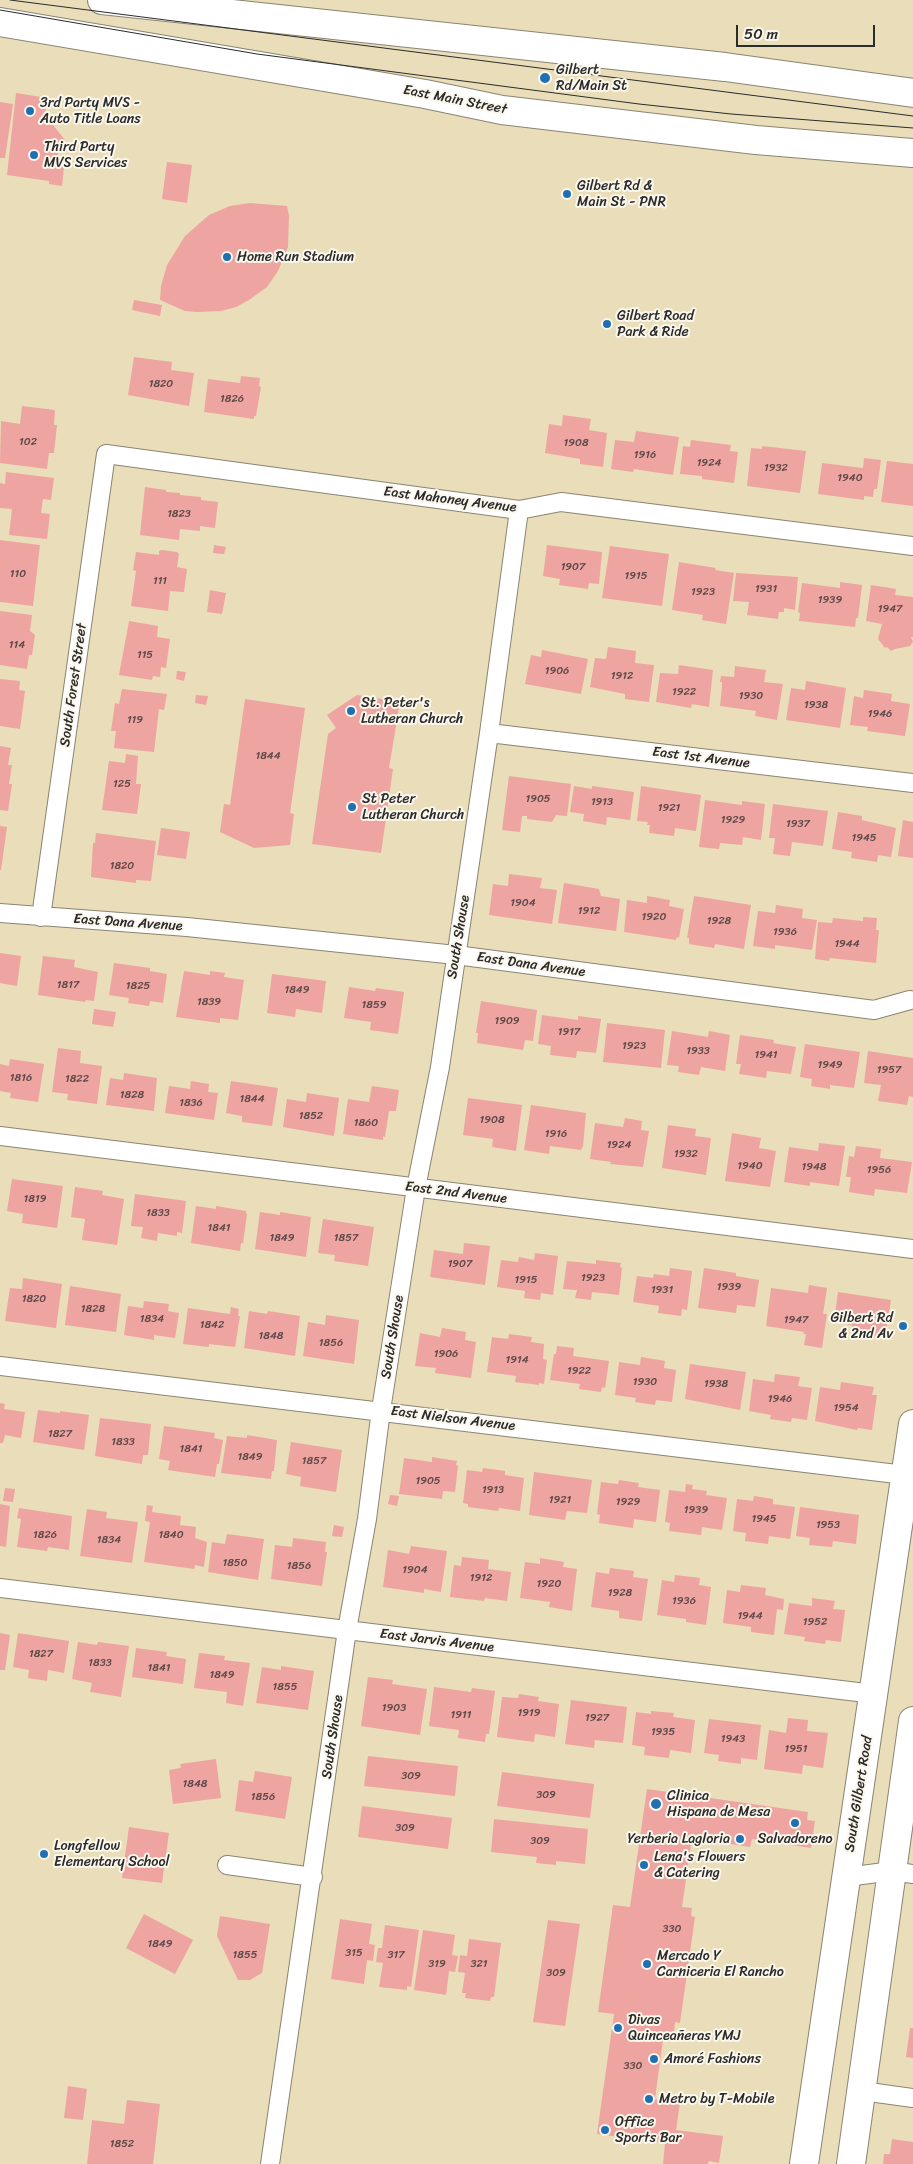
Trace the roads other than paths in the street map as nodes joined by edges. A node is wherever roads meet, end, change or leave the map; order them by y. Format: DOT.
graph roads {
  1 [pos="102,0"];
  2 [pos="0,22"];
  3 [pos="913,93"];
  4 [pos="913,153"];
  5 [pos="106,454"];
  6 [pos="519,510"];
  7 [pos="913,546"];
  8 [pos="489,734"];
  9 [pos="913,783"];
  10 [pos="0,914"];
  11 [pos="41,917"];
  12 [pos="456,955"];
  13 [pos="910,1000"];
  14 [pos="0,1136"];
  15 [pos="416,1188"];
  16 [pos="913,1249"];
  17 [pos="0,1366"];
  18 [pos="381,1410"];
  19 [pos="913,1424"];
  20 [pos="906,1475"];
  21 [pos="0,1588"];
  22 [pos="347,1630"];
  23 [pos="874,1694"];
  24 [pos="913,1720"];
  25 [pos="227,1865"];
  26 [pos="902,1872"];
  27 [pos="313,1877"];
  28 [pos="846,1877"];
  29 [pos="862,2092"];
  30 [pos="913,2098"];
  31 [pos="270,2164"];
  32 [pos="804,2164"];
  33 [pos="851,2164"];
  1 -- 3 [label="main road"];
  2 -- 4 [label="main road, East Main Street"];
  5 -- 6 [label="street, East Mahoney Avenue"];
  5 -- 11 [label="street, South Forest Street"];
  6 -- 7 [label="street, East Mahoney Avenue"];
  6 -- 8 [label="street, South Shouse"];
  8 -- 9 [label="street, East 1st Avenue"];
  8 -- 12 [label="street, South Shouse"];
  10 -- 11 [label="street, East Dana Avenue"];
  11 -- 12 [label="street, East Dana Avenue"];
  12 -- 13 [label="street, East Dana Avenue"];
  12 -- 15 [label="street, South Shouse"];
  14 -- 15 [label="street, East 2nd Avenue"];
  15 -- 16 [label="street, East 2nd Avenue"];
  15 -- 18 [label="street, South Shouse"];
  17 -- 18 [label="street, East Nielson Avenue"];
  18 -- 20 [label="street, East Nielson Avenue"];
  18 -- 22 [label="street, South Shouse"];
  19 -- 20 [label="main road, South Gilbert Road"];
  20 -- 23 [label="main road, South Gilbert Road"];
  21 -- 22 [label="street, East Jarvis Avenue"];
  22 -- 23 [label="street, East Jarvis Avenue"];
  22 -- 27 [label="street, South Shouse"];
  23 -- 28 [label="main road, South Gilbert Road"];
  24 -- 26 [label="main road"];
  25 -- 27 [label="street"];
  26 -- 28 [label="street"];
  26 -- 29 [label="main road"];
  27 -- 31 [label="street, South Shouse"];
  28 -- 32 [label="main road, South Gilbert Road"];
  29 -- 30 [label="street"];
  29 -- 33 [label="main road"];
}
